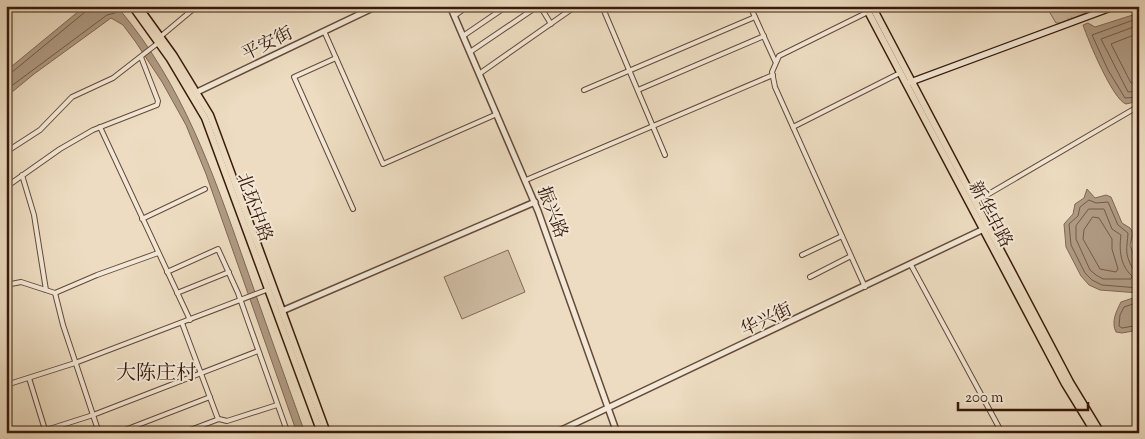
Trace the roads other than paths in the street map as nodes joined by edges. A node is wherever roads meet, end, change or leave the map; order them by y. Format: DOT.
graph roads {
  1 [pos="132,6"];
  2 [pos="138,6"];
  3 [pos="197,6"];
  4 [pos="377,6"];
  5 [pos="450,6"];
  6 [pos="468,6"];
  7 [pos="507,6"];
  8 [pos="539,6"];
  9 [pos="576,6"];
  10 [pos="602,6"];
  11 [pos="750,6"];
  12 [pos="1116,6"];
  13 [pos="366,8"];
  14 [pos="868,8"];
  15 [pos="454,16"];
  16 [pos="755,17"];
  17 [pos="551,24"];
  18 [pos="324,32"];
  19 [pos="463,36"];
  20 [pos="764,36"];
  21 [pos="159,40"];
  22 [pos="470,52"];
  23 [pos="141,58"];
  24 [pos="336,58"];
  25 [pos="775,61"];
  26 [pos="630,71"];
  27 [pos="900,73"];
  28 [pos="479,74"];
  29 [pos="773,75"];
  30 [pos="909,82"];
  31 [pos="584,90"];
  32 [pos="638,90"];
  33 [pos="197,92"];
  34 [pos="1139,106"];
  35 [pos="497,114"];
  36 [pos="653,126"];
  37 [pos="100,127"];
  38 [pos="793,127"];
  39 [pos="6,152"];
  40 [pos="665,155"];
  41 [pos="22,175"];
  42 [pos="526,180"];
  43 [pos="6,187"];
  44 [pos="205,189"];
  45 [pos="535,202"];
  46 [pos="975,202"];
  47 [pos="353,209"];
  48 [pos="142,219"];
  49 [pos="986,228"];
  50 [pos="842,236"];
  51 [pos="158,253"];
  52 [pos="802,255"];
  53 [pos="851,256"];
  54 [pos="911,265"];
  55 [pos="167,272"];
  56 [pos="229,272"];
  57 [pos="810,277"];
  58 [pos="6,285"];
  59 [pos="865,287"];
  60 [pos="269,289"];
  61 [pos="46,290"];
  62 [pos="55,293"];
  63 [pos="177,294"];
  64 [pos="240,300"];
  65 [pos="282,312"];
  66 [pos="190,320"];
  67 [pos="182,323"];
  68 [pos="258,351"];
  69 [pos="75,363"];
  70 [pos="201,373"];
  71 [pos="29,378"];
  72 [pos="6,385"];
  73 [pos="210,397"];
  74 [pos="277,405"];
  75 [pos="608,408"];
  76 [pos="93,414"];
  77 [pos="218,419"];
  78 [pos="46,431"];
  79 [pos="288,432"];
  80 [pos="37,433"];
  81 [pos="99,433"];
  82 [pos="117,433"];
  83 [pos="182,433"];
  84 [pos="278,433"];
  85 [pos="321,433"];
  86 [pos="327,433"];
  87 [pos="555,433"];
  88 [pos="617,433"];
  89 [pos="1002,433"];
  90 [pos="1096,433"];
  91 [pos="1101,433"];
  1 -- 21 [label="main road, 北环中路"];
  2 -- 21 [label="main road, 北环中路"];
  3 -- 21 [label="street"];
  4 -- 13 [label="street, 平安街"];
  5 -- 15 [label="street, 振兴路"];
  6 -- 15 [label="street"];
  7 -- 19 [label="street"];
  8 -- 17 [label="street"];
  8 -- 22 [label="street"];
  9 -- 17 [label="street"];
  10 -- 26 [label="street"];
  11 -- 16 [label="street"];
  12 -- 30 [label="main road"];
  13 -- 18 [label="street, 平安街"];
  14 -- 25 [label="street"];
  14 -- 27 [label="main road, 新华中路"];
  14 -- 30 [label="main road, 新华中路"];
  15 -- 19 [label="street, 振兴路"];
  16 -- 20 [label="street"];
  16 -- 26 [label="street"];
  17 -- 28 [label="street"];
  18 -- 24 [label="street"];
  18 -- 33 [label="street, 平安街"];
  19 -- 22 [label="street, 振兴路"];
  20 -- 25 [label="street"];
  20 -- 32 [label="street"];
  21 -- 23 [label="street"];
  21 -- 33 [label="main road, 北环中路"];
  21 -- 60 [label="main road, 北环中路"];
  22 -- 28 [label="street, 振兴路"];
  23 -- 37 [label="street"];
  23 -- 39 [label="street"];
  24 -- 35 [label="street"];
  24 -- 47 [label="street"];
  25 -- 29 [label="street"];
  26 -- 31 [label="street"];
  26 -- 32 [label="street"];
  27 -- 30 [label="main road, 新华中路"];
  27 -- 38 [label="street"];
  28 -- 35 [label="street, 振兴路"];
  29 -- 36 [label="street"];
  29 -- 38 [label="street"];
  30 -- 46 [label="main road, 新华中路"];
  30 -- 49 [label="main road, 新华中路"];
  32 -- 36 [label="street"];
  33 -- 65 [label="main road, 北环中路"];
  34 -- 46 [label="street"];
  35 -- 42 [label="street, 振兴路"];
  36 -- 40 [label="street"];
  36 -- 42 [label="street"];
  37 -- 41 [label="street"];
  37 -- 48 [label="street"];
  38 -- 50 [label="street"];
  41 -- 43 [label="street"];
  41 -- 61 [label="street"];
  42 -- 45 [label="street, 振兴路"];
  44 -- 48 [label="street"];
  45 -- 65 [label="street"];
  45 -- 75 [label="street, 振兴路"];
  46 -- 49 [label="main road, 新华中路"];
  48 -- 51 [label="street"];
  49 -- 54 [label="street, 华兴街"];
  49 -- 90 [label="main road, 新华中路"];
  49 -- 91 [label="main road, 新华中路"];
  50 -- 52 [label="street"];
  50 -- 53 [label="street"];
  51 -- 55 [label="street"];
  51 -- 62 [label="street"];
  53 -- 57 [label="street"];
  53 -- 59 [label="street"];
  54 -- 59 [label="street, 华兴街"];
  54 -- 89 [label="street"];
  55 -- 56 [label="street"];
  55 -- 63 [label="street"];
  56 -- 63 [label="street"];
  56 -- 64 [label="street"];
  58 -- 61 [label="street"];
  59 -- 75 [label="street, 华兴街"];
  60 -- 64 [label="street"];
  60 -- 85 [label="main road, 北环中路"];
  61 -- 62 [label="street"];
  62 -- 69 [label="street"];
  63 -- 66 [label="street"];
  64 -- 66 [label="street"];
  64 -- 68 [label="street"];
  65 -- 86 [label="main road, 北环中路"];
  66 -- 67 [label="street"];
  67 -- 69 [label="street"];
  67 -- 70 [label="street"];
  68 -- 70 [label="street"];
  68 -- 74 [label="street"];
  69 -- 71 [label="street"];
  69 -- 76 [label="street"];
  70 -- 73 [label="street"];
  70 -- 76 [label="street"];
  71 -- 72 [label="street"];
  71 -- 78 [label="street"];
  73 -- 77 [label="street"];
  73 -- 82 [label="street"];
  74 -- 77 [label="street"];
  74 -- 79 [label="street"];
  75 -- 87 [label="street, 华兴街"];
  75 -- 88 [label="street, 振兴路"];
  76 -- 78 [label="street"];
  76 -- 81 [label="street"];
  77 -- 83 [label="street"];
  78 -- 80 [label="street"];
  79 -- 84 [label="street"];
}
